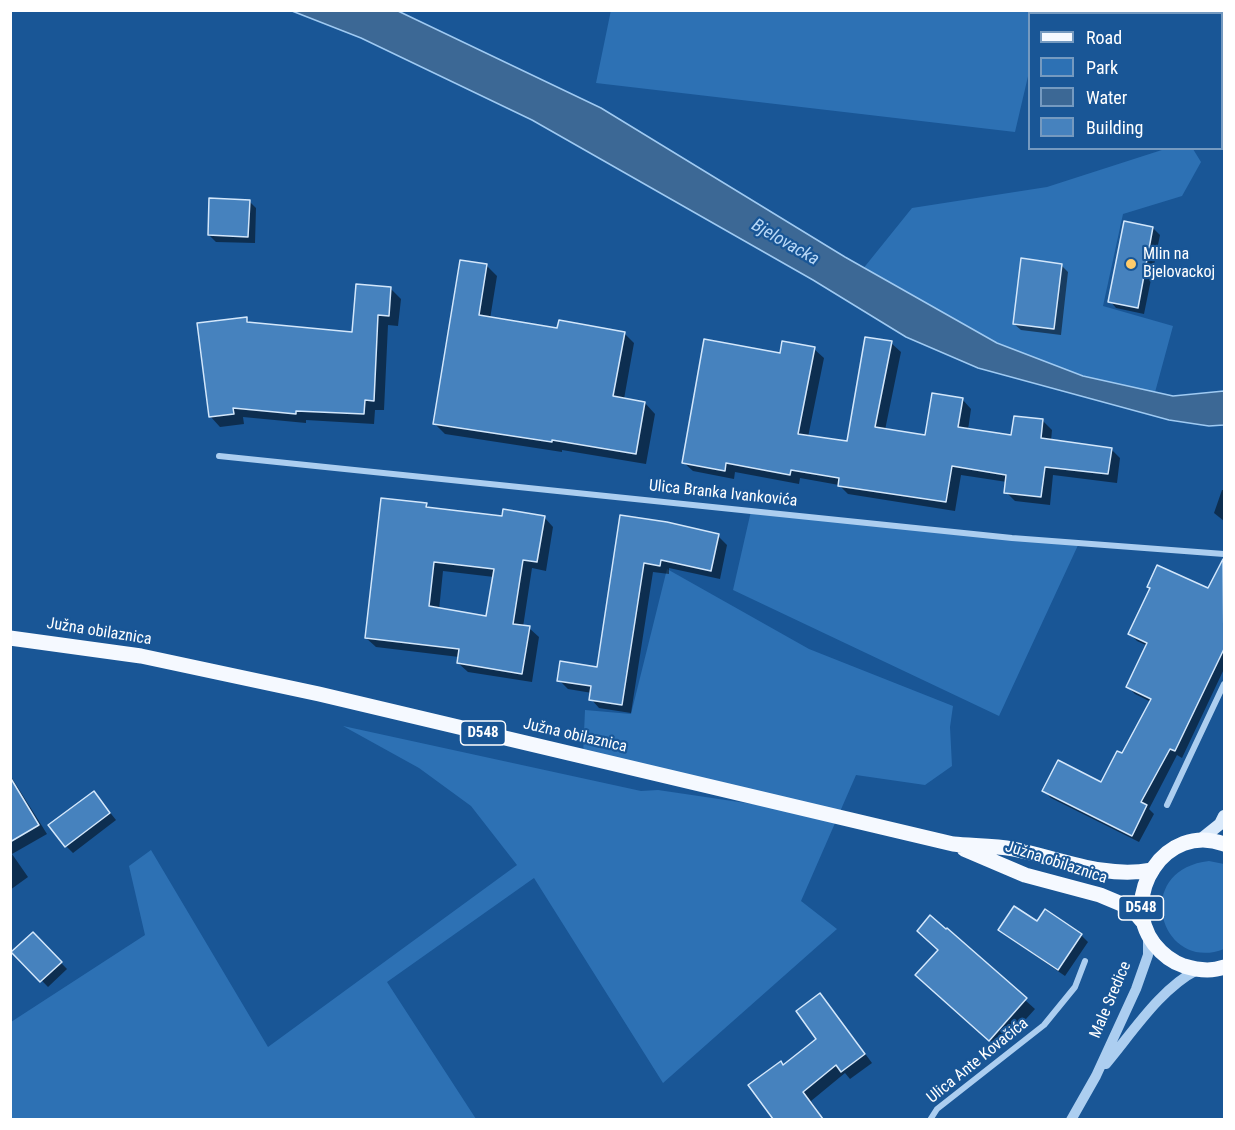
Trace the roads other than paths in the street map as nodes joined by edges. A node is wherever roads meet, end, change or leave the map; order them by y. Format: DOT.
graph roads {
  1 [pos="219,456"];
  2 [pos="1224,554"];
  3 [pos="10,638"];
  4 [pos="1224,684"];
  5 [pos="1167,805"];
  6 [pos="1224,816"];
  7 [pos="1200,840"];
  8 [pos="953,844"];
  9 [pos="1224,844"];
  10 [pos="1151,870"];
  11 [pos="1146,930"];
  12 [pos="1085,961"];
  13 [pos="1224,967"];
  14 [pos="1197,970"];
  15 [pos="1096,1076"];
  16 [pos="930,1119"];
  17 [pos="1071,1119"];
  1 -- 2 [label="street, Ulica Branka Ivankovića"];
  3 -- 8 [label="main road, Južna obilaznica / D548"];
  4 -- 5 [label="street"];
  6 -- 7 [label="main road"];
  7 -- 9 [label="main road, D548"];
  7 -- 10 [label="main road, D548"];
  8 -- 10 [label="main road, Južna obilaznica / D548"];
  8 -- 11 [label="main road, Južna obilaznica / D548"];
  10 -- 11 [label="main road, D548"];
  11 -- 14 [label="main road, D548"];
  11 -- 15 [label="street, Male Sredice"];
  12 -- 16 [label="street, Ulica Ante Kovačića"];
  13 -- 14 [label="main road, D548"];
  14 -- 15 [label="street, Male Sredice"];
  15 -- 17 [label="street, Male Sredice"];
}
